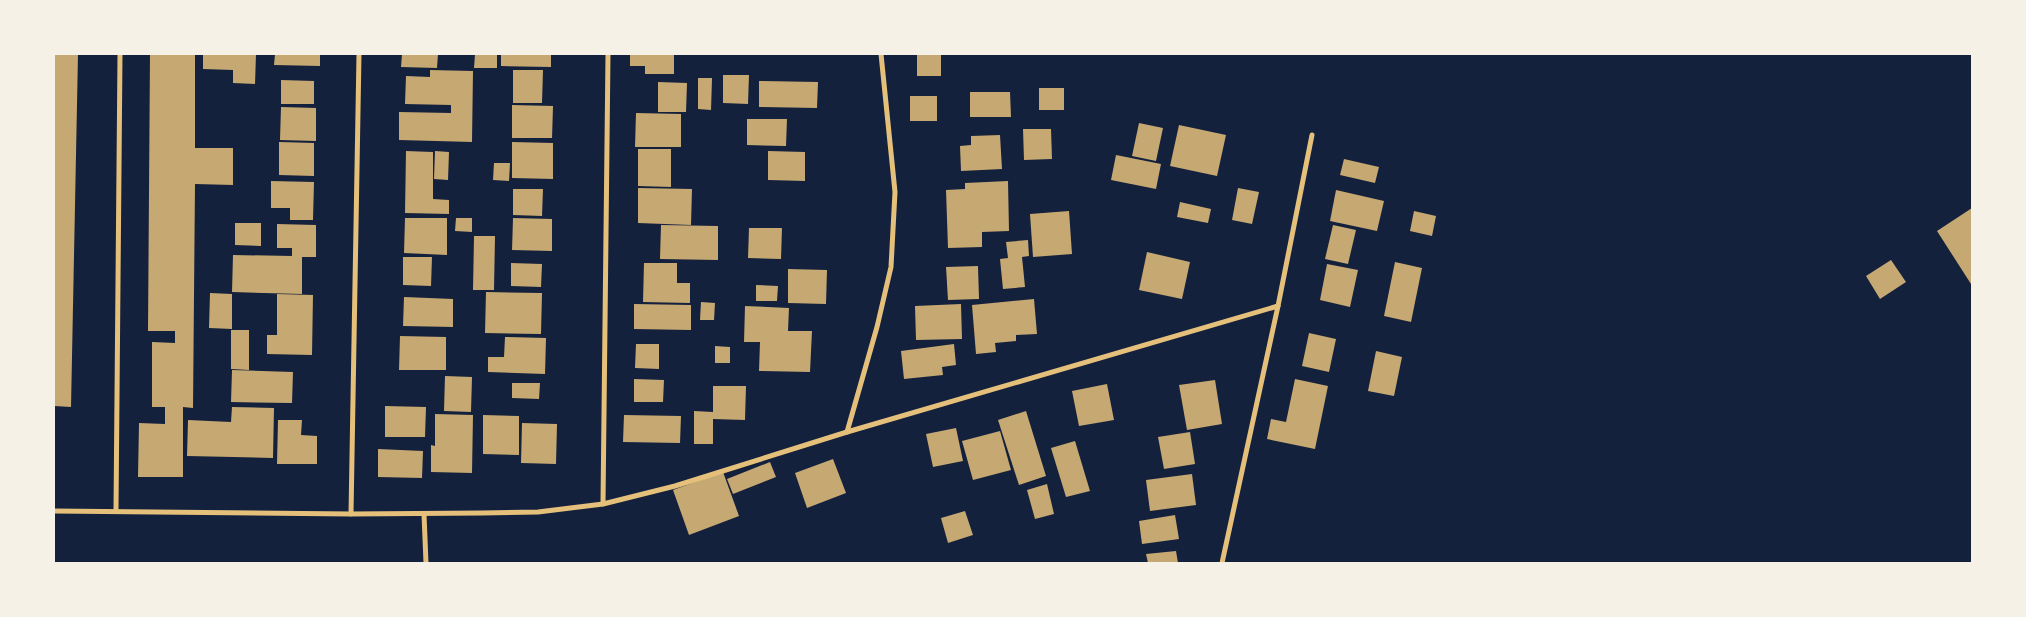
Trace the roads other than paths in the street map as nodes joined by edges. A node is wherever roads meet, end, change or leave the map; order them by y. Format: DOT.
graph roads {
  1 [pos="120,54"];
  2 [pos="359,54"];
  3 [pos="608,54"];
  4 [pos="881,54"];
  5 [pos="1312,135"];
  6 [pos="1278,306"];
  7 [pos="846,432"];
  8 [pos="603,504"];
  9 [pos="54,511"];
  10 [pos="116,512"];
  11 [pos="351,514"];
  12 [pos="424,514"];
  13 [pos="426,563"];
  14 [pos="1222,563"];
  1 -- 10 [label="street"];
  2 -- 11 [label="street"];
  3 -- 8 [label="street"];
  4 -- 7 [label="street"];
  5 -- 6 [label="street"];
  6 -- 7 [label="street"];
  6 -- 14 [label="street"];
  7 -- 8 [label="street"];
  8 -- 12 [label="street"];
  9 -- 10 [label="street"];
  10 -- 11 [label="street"];
  11 -- 12 [label="street"];
  12 -- 13 [label="street"];
}
